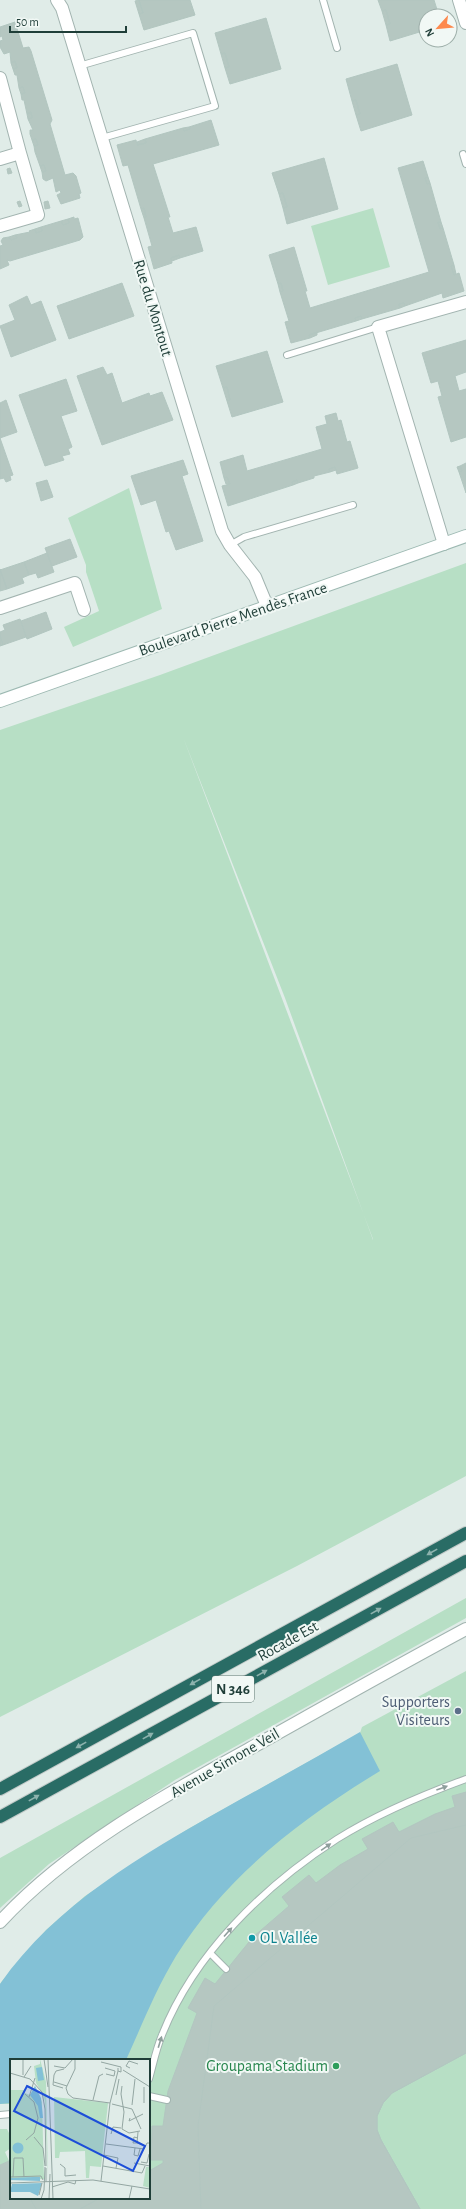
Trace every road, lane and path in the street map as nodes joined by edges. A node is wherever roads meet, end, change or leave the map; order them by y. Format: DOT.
graph roads {
  1 [pos="57,0"];
  2 [pos="323,0"];
  3 [pos="459,0"];
  4 [pos="466,23"];
  5 [pos="337,48"];
  6 [pos="79,66"];
  7 [pos="0,78"];
  8 [pos="102,138"];
  9 [pos="20,153"];
  10 [pos="463,154"];
  11 [pos="0,159"];
  12 [pos="466,164"];
  13 [pos="0,226"];
  14 [pos="466,302"];
  15 [pos="378,327"];
  16 [pos="287,355"];
  17 [pos="353,505"];
  18 [pos="466,536"];
  19 [pos="444,544"];
  20 [pos="230,545"];
  21 [pos="267,606"];
  22 [pos="0,608"];
  23 [pos="84,610"];
  24 [pos="0,701"];
  25 [pos="466,1533"];
  26 [pos="466,1561"];
  27 [pos="466,1629"];
  28 [pos="466,1780"];
  29 [pos="0,1789"];
  30 [pos="0,1817"];
  31 [pos="0,1922"];
  32 [pos="210,1953"];
  33 [pos="226,1969"];
  34 [pos="150,2075"];
  35 [pos="150,2096"];
  36 [pos="167,2100"];
  37 [pos="10,2114"];
  38 [pos="0,2115"];
  1 -- 6 [label="street, Rue du Montout"];
  2 -- 5 [label="lane"];
  3 -- 4 [label="street"];
  6 -- 8 [label="street, Rue du Montout"];
  6 -- 8 [label="lane"];
  7 -- 9 [label="street"];
  8 -- 20 [label="street, Rue du Montout"];
  9 -- 11 [label="street"];
  9 -- 13 [label="street"];
  10 -- 12 [label="lane"];
  14 -- 15 [label="street"];
  15 -- 16 [label="lane"];
  15 -- 19 [label="street"];
  17 -- 20 [label="lane"];
  18 -- 19 [label="street, Boulevard Pierre Mendès France"];
  19 -- 21 [label="street, Boulevard Pierre Mendès France"];
  20 -- 21 [label="street, Rue du Montout"];
  21 -- 24 [label="street, Boulevard Pierre Mendès France"];
  22 -- 23 [label="street"];
  25 -- 29 [label="highway, Rocade Est / N 346, one-way"];
  30 -- 26 [label="highway, Rocade Est / N 346, one-way"];
  27 -- 31 [label="street, Avenue Simone Veil"];
  32 -- 28 [label="lane, one-way"];
  32 -- 33 [label="lane"];
  34 -- 32 [label="lane, one-way"];
  35 -- 36 [label="lane"];
  37 -- 38 [label="lane"];
}
